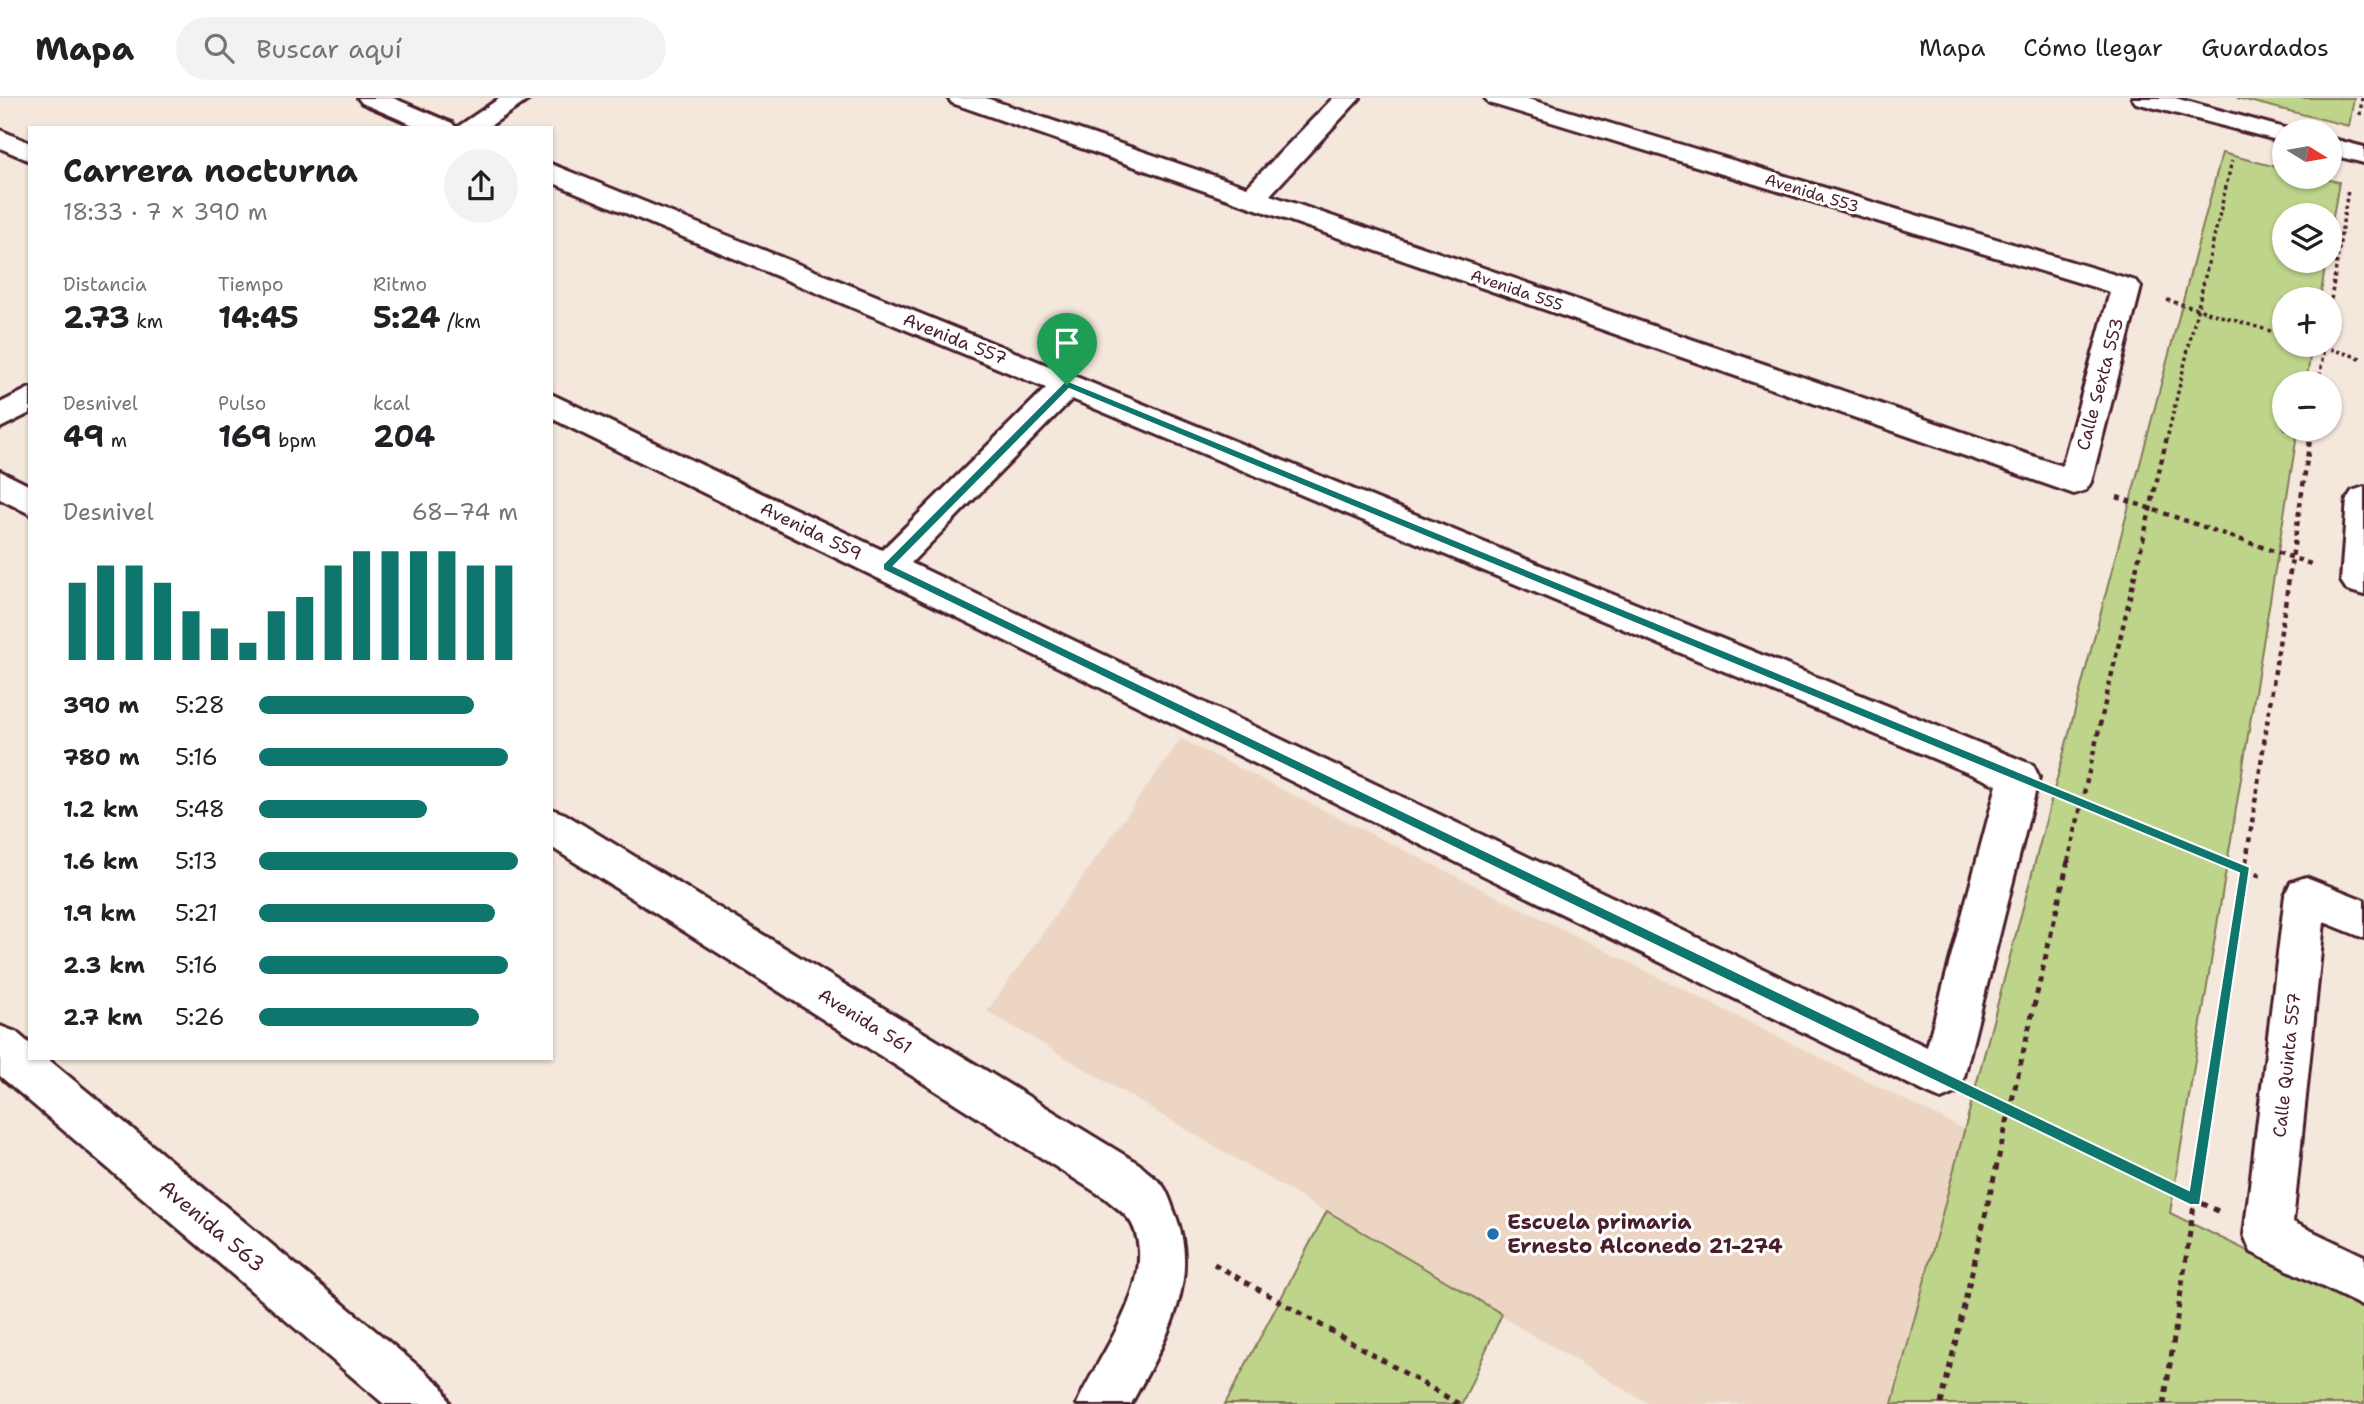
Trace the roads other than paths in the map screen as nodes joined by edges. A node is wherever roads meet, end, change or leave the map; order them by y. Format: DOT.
graph roads {
  1 [pos="371,98"];
  2 [pos="518,98"];
  3 [pos="961,98"];
  4 [pos="1347,98"];
  5 [pos="1498,98"];
  6 [pos="2146,98"];
  7 [pos="438,126"];
  8 [pos="473,126"];
  9 [pos="2272,131"];
  10 [pos="0,138"];
  11 [pos="28,152"];
  12 [pos="553,173"];
  13 [pos="1252,198"];
  14 [pos="2126,287"];
  15 [pos="1067,385"];
  16 [pos="28,400"];
  17 [pos="553,406"];
  18 [pos="0,417"];
  19 [pos="2074,482"];
  20 [pos="0,483"];
  21 [pos="2364,499"];
  22 [pos="28,501"];
  23 [pos="886,567"];
  24 [pos="2362,581"];
  25 [pos="553,827"];
  26 [pos="2364,919"];
  27 [pos="0,1047"];
  28 [pos="1941,1077"];
  29 [pos="2364,1282"];
  30 [pos="425,1404"];
  31 [pos="1103,1404"];
  1 -- 7 [label="street"];
  2 -- 8 [label="street"];
  3 -- 13 [label="street, Avenida 555"];
  4 -- 13 [label="street"];
  5 -- 14 [label="street, Avenida 553"];
  6 -- 9 [label="street"];
  10 -- 11 [label="street"];
  12 -- 15 [label="street, Avenida 557"];
  13 -- 19 [label="street, Avenida 555"];
  14 -- 19 [label="street, Calle Sexta 553"];
  15 -- 23 [label="street"];
  15 -- 28 [label="street, Avenida 557"];
  16 -- 18 [label="street"];
  17 -- 23 [label="street, Avenida 559"];
  20 -- 22 [label="street"];
  21 -- 24 [label="street"];
  23 -- 28 [label="street, Avenida 559"];
  25 -- 31 [label="street, Avenida 561"];
  26 -- 29 [label="street, Calle Quinta 557"];
  27 -- 30 [label="street, Avenida 563"];
}
